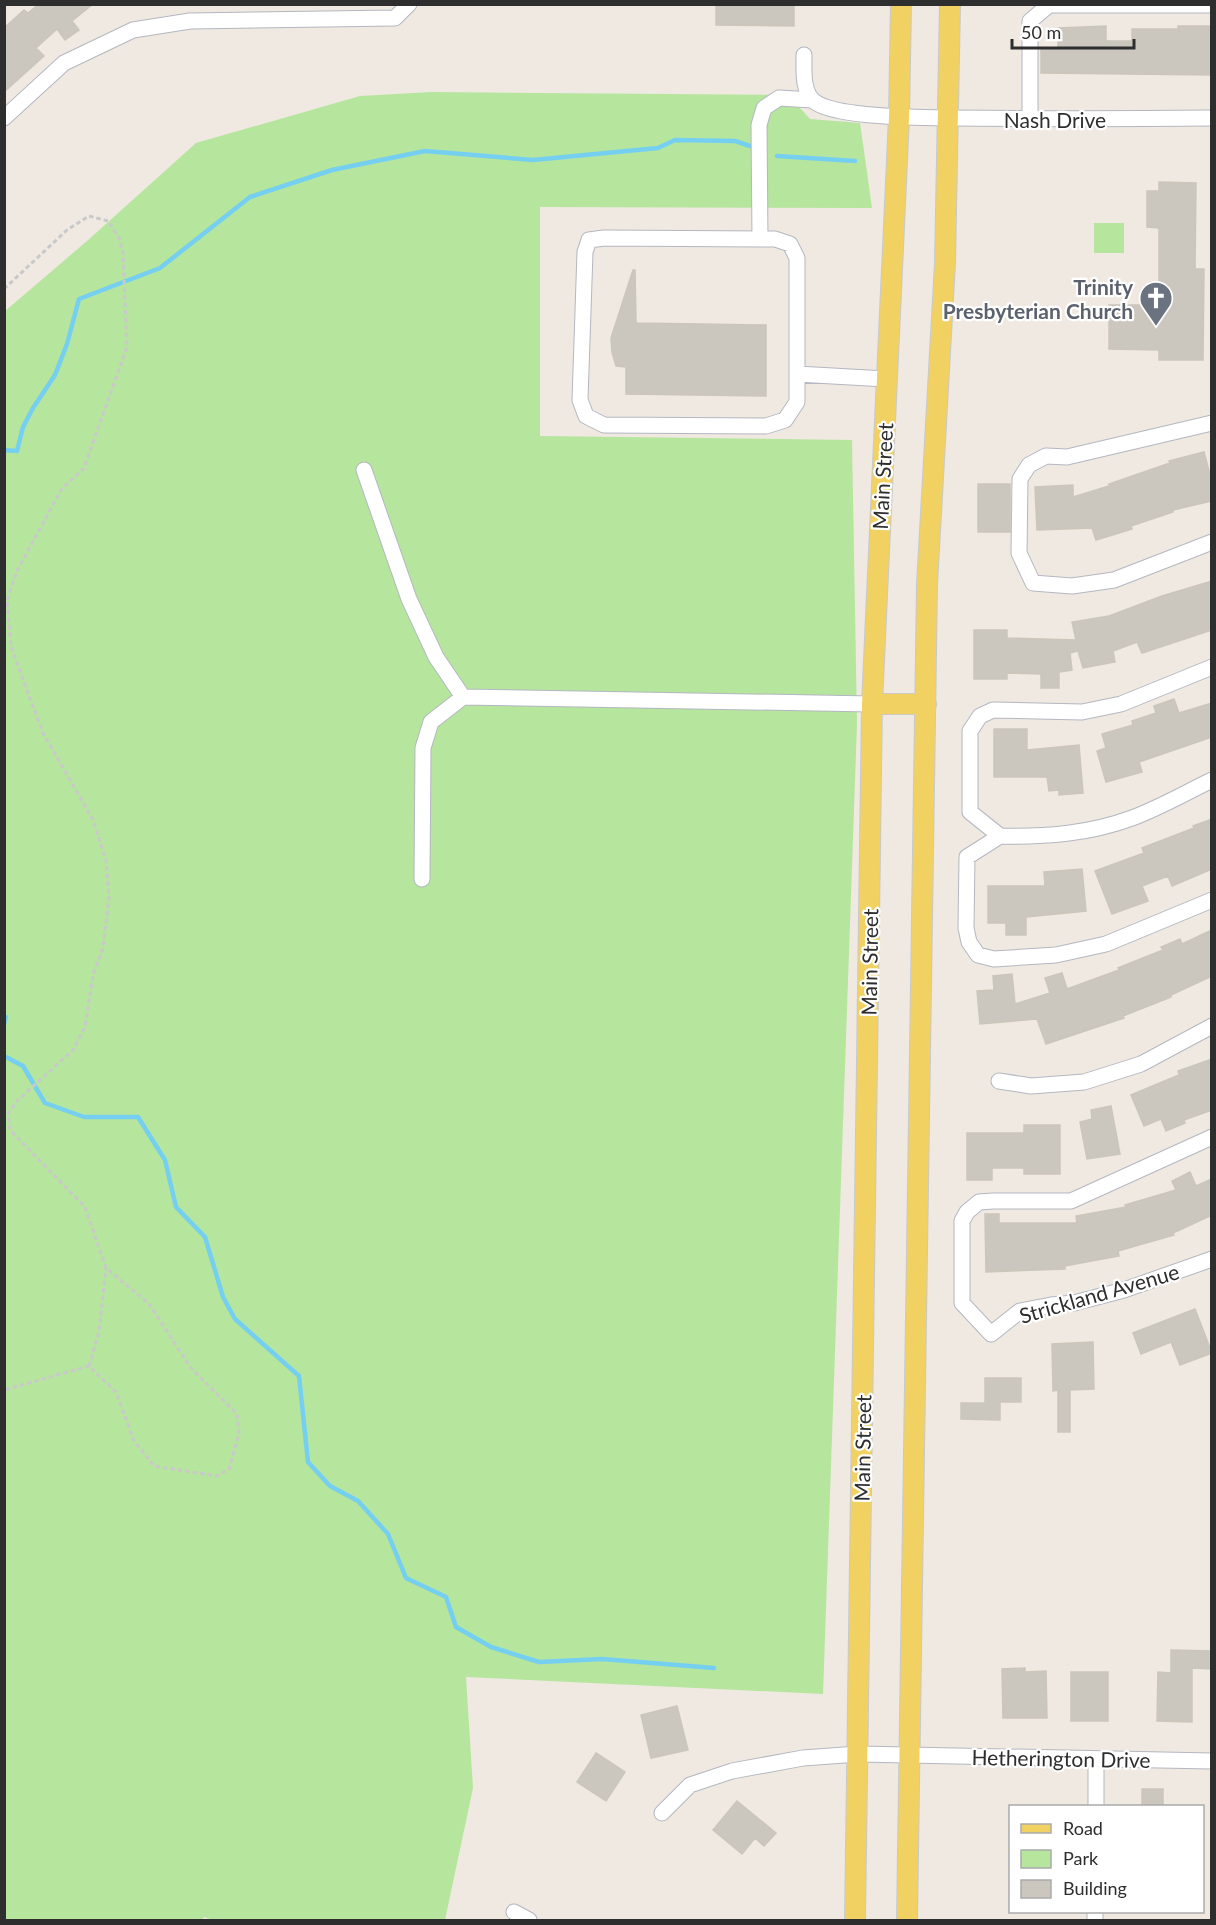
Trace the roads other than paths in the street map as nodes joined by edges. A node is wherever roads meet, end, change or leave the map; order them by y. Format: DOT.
graph roads {
  1 [pos="409,4"];
  2 [pos="901,4"];
  3 [pos="950,4"];
  4 [pos="1212,5"];
  5 [pos="804,55"];
  6 [pos="812,100"];
  7 [pos="899,117"];
  8 [pos="4,118"];
  9 [pos="949,118"];
  10 [pos="1212,118"];
  11 [pos="1030,120"];
  12 [pos="760,239"];
  13 [pos="796,374"];
  14 [pos="886,379"];
  15 [pos="1212,423"];
  16 [pos="364,470"];
  17 [pos="1212,542"];
  18 [pos="1212,667"];
  19 [pos="463,697"];
  20 [pos="872,704"];
  21 [pos="926,704"];
  22 [pos="1212,780"];
  23 [pos="1000,836"];
  24 [pos="422,879"];
  25 [pos="1212,900"];
  26 [pos="1212,1026"];
  27 [pos="999,1081"];
  28 [pos="1212,1137"];
  29 [pos="1212,1259"];
  30 [pos="858,1754"];
  31 [pos="910,1755"];
  32 [pos="1096,1760"];
  33 [pos="1212,1761"];
  34 [pos="1096,1805"];
  35 [pos="662,1813"];
  36 [pos="514,1912"];
  37 [pos="529,1920"];
  38 [pos="855,1920"];
  39 [pos="907,1920"];
  1 -- 8 [label="street"];
  2 -- 7 [label="main road, Main Street"];
  3 -- 9 [label="main road"];
  4 -- 11 [label="street"];
  5 -- 6 [label="street"];
  6 -- 7 [label="street, Nash Drive"];
  6 -- 12 [label="street, Nash Drive"];
  7 -- 9 [label="street, Nash Drive"];
  7 -- 14 [label="main road, Main Street"];
  9 -- 11 [label="street, Nash Drive"];
  9 -- 21 [label="main road"];
  10 -- 11 [label="street, Nash Drive"];
  12 -- 13 [label="street"];
  12 -- 13 [label="street"];
  13 -- 14 [label="street"];
  14 -- 20 [label="main road, Main Street"];
  15 -- 17 [label="street"];
  16 -- 19 [label="street"];
  18 -- 23 [label="street"];
  19 -- 20 [label="street"];
  19 -- 24 [label="street"];
  20 -- 21 [label="main road"];
  20 -- 30 [label="main road, Main Street"];
  21 -- 31 [label="main road"];
  22 -- 23 [label="street"];
  23 -- 25 [label="street"];
  26 -- 27 [label="street"];
  28 -- 29 [label="street, Strickland Avenue"];
  30 -- 31 [label="street, Hetherington Drive"];
  30 -- 35 [label="street, Hetherington Drive"];
  30 -- 38 [label="main road, Main Street"];
  31 -- 32 [label="street, Hetherington Drive"];
  31 -- 39 [label="main road"];
  32 -- 33 [label="street, Hetherington Drive"];
  32 -- 34 [label="street"];
  36 -- 37 [label="street"];
}
